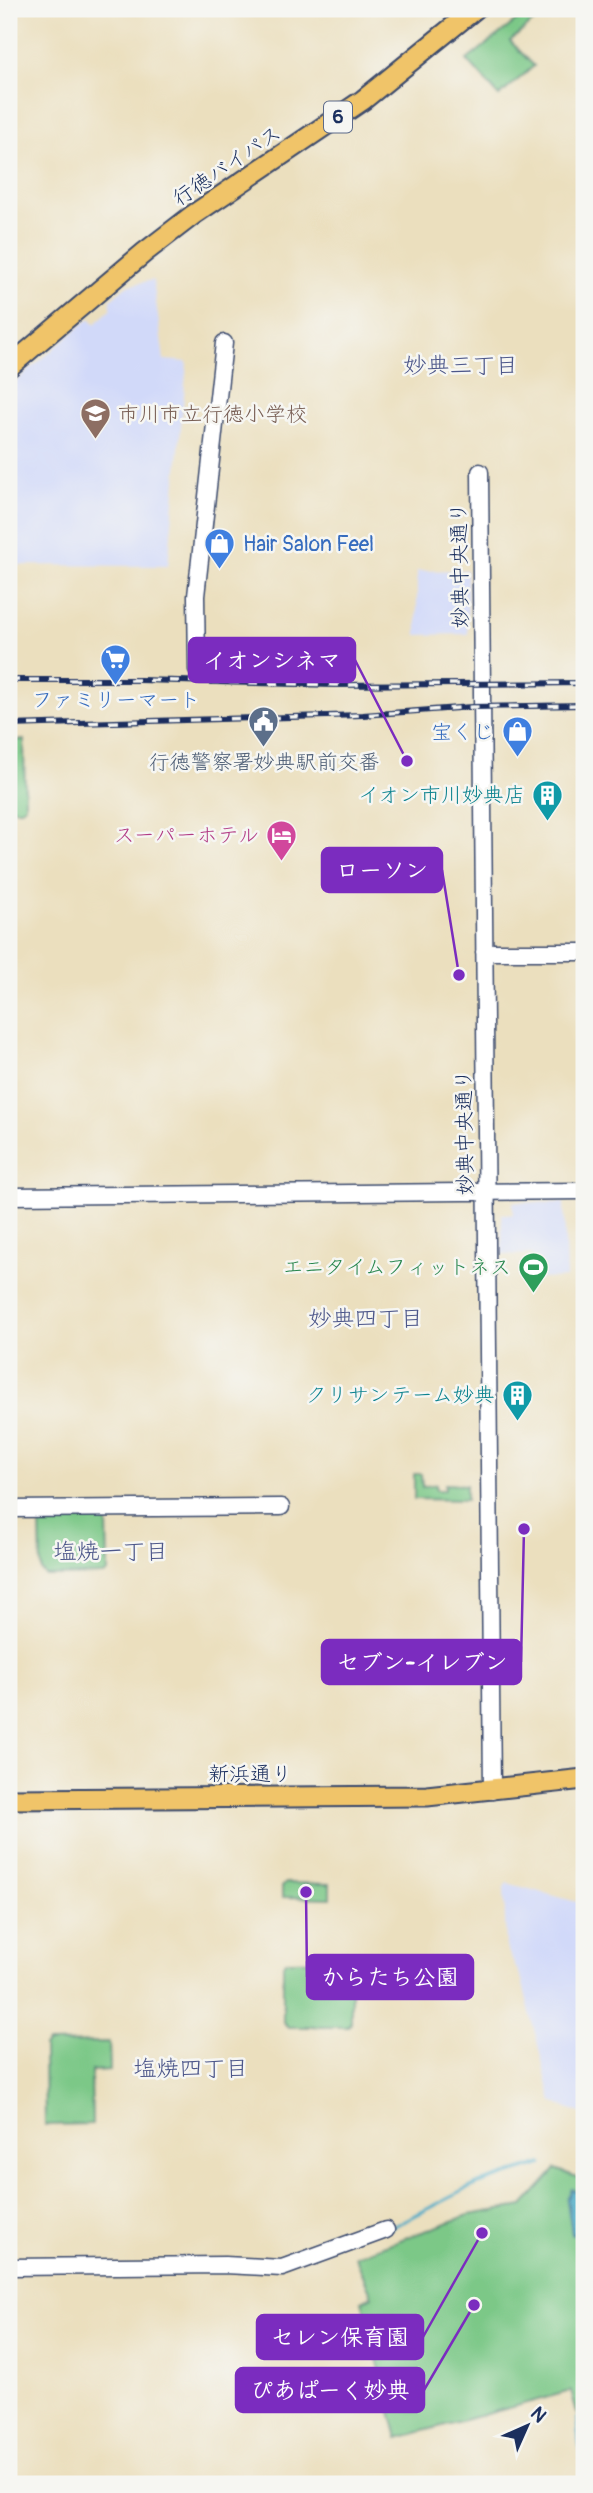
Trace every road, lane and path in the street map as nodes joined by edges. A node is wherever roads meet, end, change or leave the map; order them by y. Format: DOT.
graph roads {
  1 [pos="475,9"];
  2 [pos="224,343"];
  3 [pos="9,367"];
  4 [pos="480,472"];
  5 [pos="197,670"];
  6 [pos="484,952"];
  7 [pos="584,952"];
  8 [pos="487,1191"];
  9 [pos="584,1191"];
  10 [pos="9,1196"];
  11 [pos="281,1507"];
  12 [pos="9,1510"];
  13 [pos="584,1779"];
  14 [pos="492,1791"];
  15 [pos="9,1799"];
  16 [pos="386,2230"];
  17 [pos="9,2267"];
  1 -- 3 [label="main road, 行徳バイパス / 6"];
  2 -- 5 [label="street"];
  4 -- 6 [label="street, 妙典中央通り"];
  6 -- 7 [label="street"];
  6 -- 8 [label="street, 妙典中央通り"];
  8 -- 9 [label="street"];
  8 -- 10 [label="street"];
  8 -- 14 [label="street, 妙典中央通り"];
  11 -- 12 [label="street"];
  13 -- 14 [label="main road, 新浜通り"];
  14 -- 15 [label="main road, 新浜通り"];
  16 -- 17 [label="street"];
}
